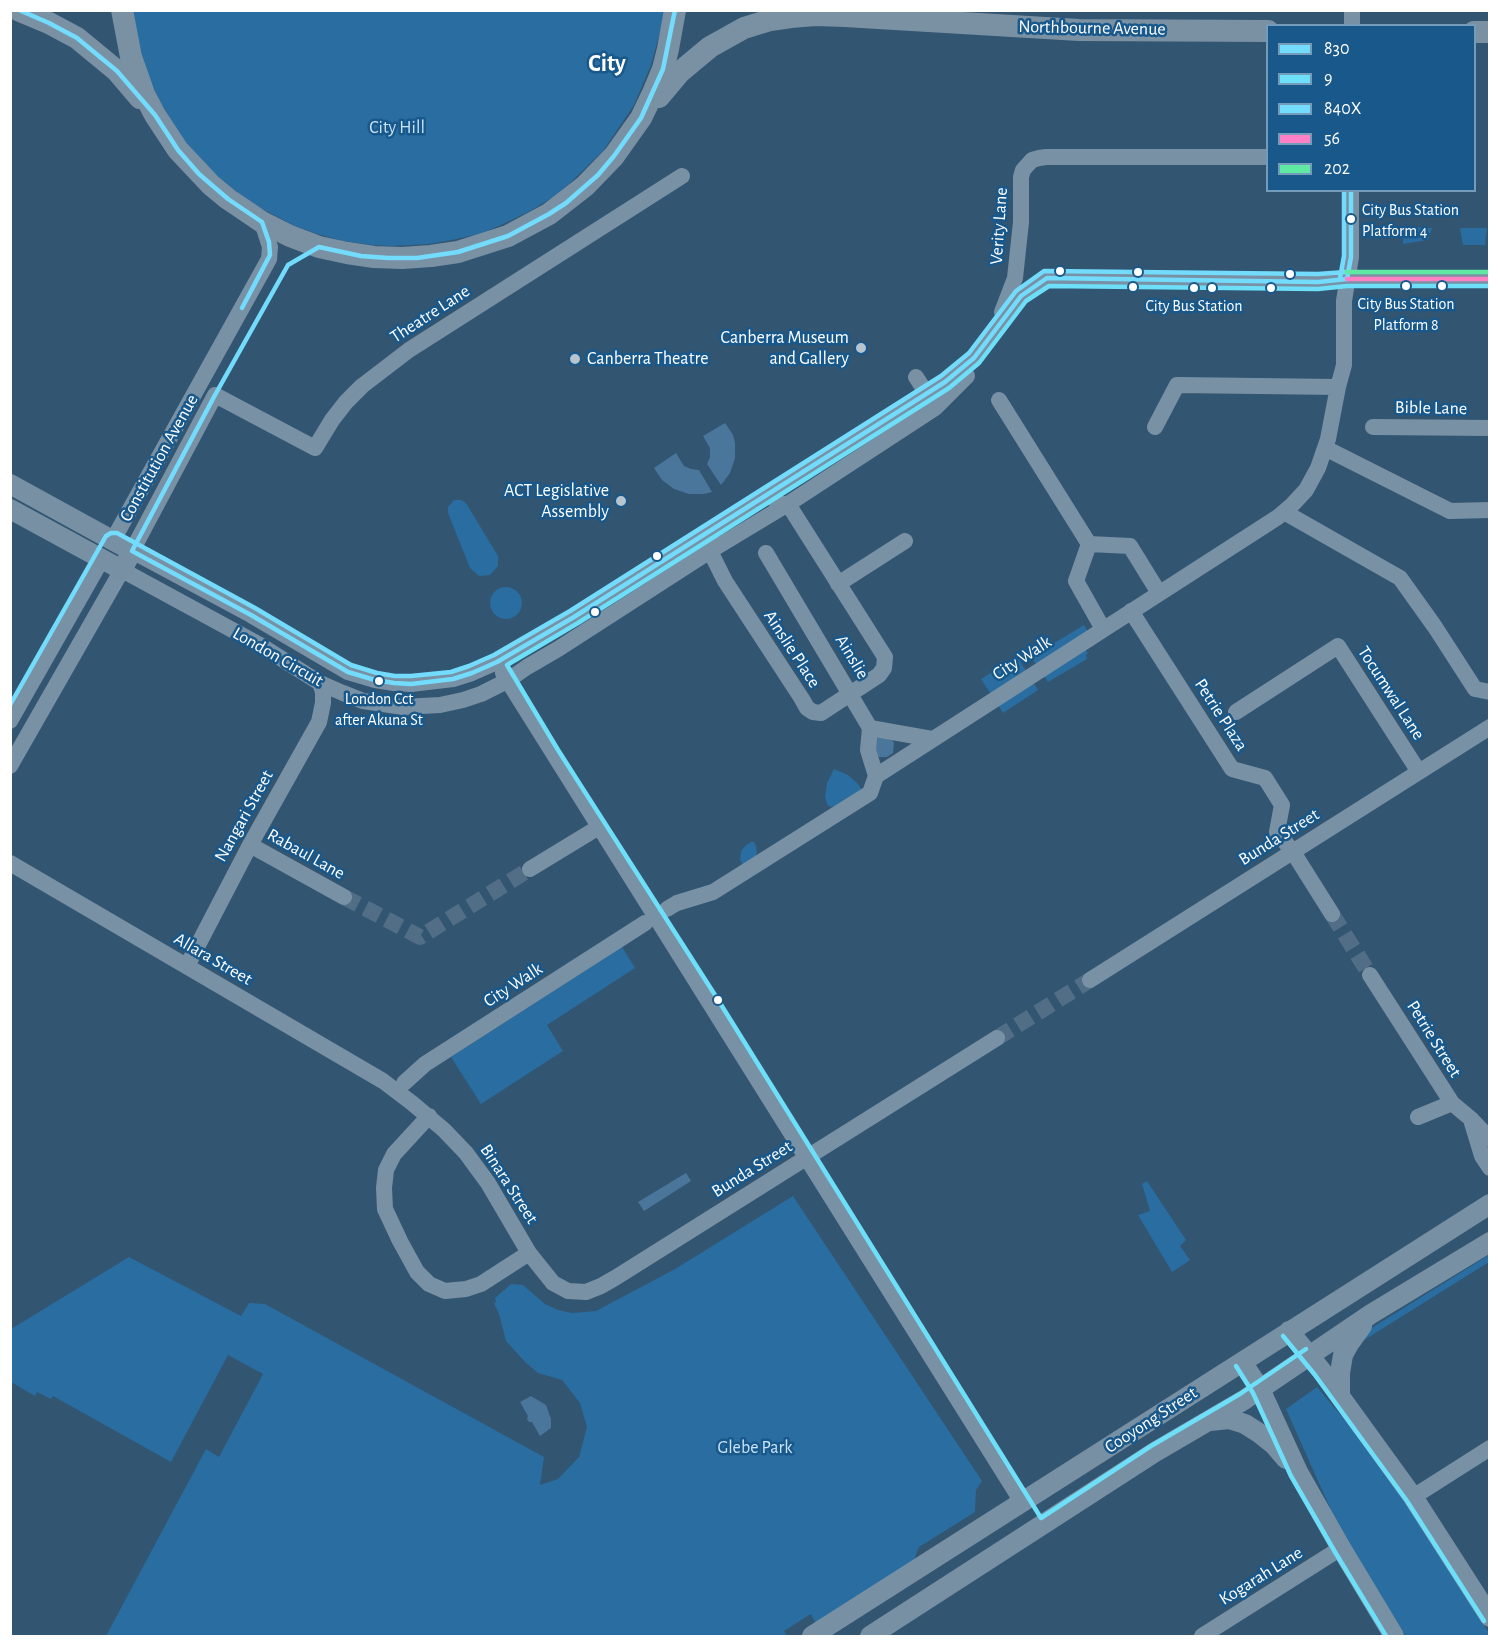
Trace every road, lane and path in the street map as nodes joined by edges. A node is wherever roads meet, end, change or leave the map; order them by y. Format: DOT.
graph roads {
  1 [pos="18,10"];
  2 [pos="122,10"];
  3 [pos="675,10"];
  4 [pos="743,10"];
  5 [pos="770,20"];
  6 [pos="1266,31"];
  7 [pos="155,115"];
  8 [pos="614,156"];
  9 [pos="1266,157"];
  10 [pos="682,176"];
  11 [pos="1351,192"];
  12 [pos="262,222"];
  13 [pos="1047,278"];
  14 [pos="1347,279"];
  15 [pos="1490,279"];
  16 [pos="916,377"];
  17 [pos="1338,387"];
  18 [pos="215,395"];
  19 [pos="999,400"];
  20 [pos="931,401"];
  21 [pos="1155,427"];
  22 [pos="1373,427"];
  23 [pos="1490,428"];
  24 [pos="1325,448"];
  25 [pos="10,484"];
  26 [pos="754,503"];
  27 [pos="788,504"];
  28 [pos="10,509"];
  29 [pos="1490,510"];
  30 [pos="1284,512"];
  31 [pos="720,525"];
  32 [pos="113,540"];
  33 [pos="905,541"];
  34 [pos="1089,544"];
  35 [pos="132,551"];
  36 [pos="710,551"];
  37 [pos="766,553"];
  38 [pos="102,559"];
  39 [pos="122,570"];
  40 [pos="838,584"];
  41 [pos="1159,594"];
  42 [pos="1131,611"];
  43 [pos="1103,629"];
  44 [pos="497,662"];
  45 [pos="507,681"];
  46 [pos="320,682"];
  47 [pos="1490,692"];
  48 [pos="851,693"];
  49 [pos="1236,712"];
  50 [pos="10,721"];
  51 [pos="1490,727"];
  52 [pos="870,728"];
  53 [pos="932,739"];
  54 [pos="10,766"];
  55 [pos="1419,772"];
  56 [pos="876,776"];
  57 [pos="599,827"];
  58 [pos="250,845"];
  59 [pos="1293,852"];
  60 [pos="10,863"];
  61 [pos="530,869"];
  62 [pos="344,897"];
  63 [pos="667,909"];
  64 [pos="1332,914"];
  65 [pos="645,923"];
  66 [pos="187,966"];
  67 [pos="1370,975"];
  68 [pos="1090,980"];
  69 [pos="997,1038"];
  70 [pos="400,1087"];
  71 [pos="1452,1103"];
  72 [pos="429,1116"];
  73 [pos="1418,1117"];
  74 [pos="1471,1119"];
  75 [pos="1490,1139"];
  76 [pos="808,1158"];
  77 [pos="1490,1168"];
  78 [pos="1490,1204"];
  79 [pos="1490,1242"];
  80 [pos="529,1253"];
  81 [pos="553,1284"];
  82 [pos="1371,1314"];
  83 [pos="1289,1331"];
  84 [pos="1310,1355"];
  85 [pos="1242,1362"];
  86 [pos="1260,1389"];
  87 [pos="1340,1396"];
  88 [pos="1210,1421"];
  89 [pos="1490,1448"];
  90 [pos="1298,1472"];
  91 [pos="1413,1497"];
  92 [pos="1022,1502"];
  93 [pos="1039,1528"];
  94 [pos="1341,1548"];
  95 [pos="1490,1617"];
  96 [pos="812,1636"];
  97 [pos="870,1636"];
  98 [pos="1202,1636"];
  99 [pos="1394,1636"];
  1 -- 7 [label="highway"];
  2 -- 7 [label="highway"];
  3 -- 8 [label="highway"];
  4 -- 5 [label="highway"];
  5 -- 6 [label="highway, Northbourne Avenue"];
  5 -- 8 [label="highway, Northbourne Avenue"];
  7 -- 12 [label="highway"];
  8 -- 12 [label="highway"];
  9 -- 20 [label="street, Verity Lane"];
  10 -- 18 [label="street, Theatre Lane"];
  11 -- 14 [label="street, City Walk"];
  12 -- 32 [label="street, Constitution Avenue"];
  13 -- 14 [label="street"];
  13 -- 20 [label="street, London Circuit"];
  13 -- 20 [label="street, London Circuit"];
  14 -- 15 [label="street"];
  14 -- 17 [label="street, City Walk"];
  16 -- 20 [label="street"];
  17 -- 21 [label="street"];
  17 -- 24 [label="street, City Walk"];
  18 -- 35 [label="street, Constitution Avenue"];
  19 -- 34 [label="street"];
  20 -- 26 [label="street, London Circuit"];
  20 -- 27 [label="street, London Circuit"];
  22 -- 23 [label="street, Bible Lane"];
  24 -- 29 [label="street"];
  24 -- 30 [label="street, City Walk"];
  25 -- 32 [label="main road, London Circuit"];
  26 -- 27 [label="street"];
  26 -- 31 [label="street, London Circuit"];
  27 -- 36 [label="street, London Circuit"];
  27 -- 40 [label="street, Ainslie Place"];
  28 -- 38 [label="main road, London Circuit"];
  30 -- 41 [label="street, City Walk"];
  30 -- 47 [label="street"];
  31 -- 36 [label="street"];
  31 -- 44 [label="street, London Circuit"];
  32 -- 35 [label="main road, London Circuit"];
  32 -- 38 [label="main road, Constitution Avenue"];
  33 -- 40 [label="street"];
  34 -- 41 [label="street"];
  34 -- 43 [label="street"];
  35 -- 39 [label="main road, Constitution Avenue"];
  35 -- 44 [label="street, London Circuit"];
  36 -- 45 [label="street, London Circuit"];
  36 -- 48 [label="street, Ainslie Place"];
  37 -- 48 [label="street, Ainslie"];
  38 -- 39 [label="main road, London Circuit"];
  38 -- 50 [label="street, Constitution Avenue"];
  39 -- 46 [label="street, London Circuit"];
  39 -- 54 [label="street, Constitution Avenue"];
  40 -- 48 [label="street, Ainslie Place"];
  41 -- 42 [label="street, City Walk"];
  42 -- 43 [label="street, City Walk"];
  42 -- 59 [label="street, Petrie Plaza"];
  43 -- 53 [label="street, City Walk"];
  44 -- 45 [label="street"];
  45 -- 46 [label="street, London Circuit"];
  45 -- 57 [label="street"];
  46 -- 58 [label="street, Nangari Street"];
  48 -- 52 [label="street, Ainslie"];
  49 -- 55 [label="street, Tocumwal Lane"];
  51 -- 55 [label="street, Bunda Street"];
  52 -- 53 [label="street"];
  52 -- 56 [label="street"];
  53 -- 56 [label="street, City Walk"];
  55 -- 59 [label="street, Bunda Street"];
  56 -- 63 [label="street, City Walk"];
  57 -- 61 [label="street"];
  57 -- 76 [label="street"];
  58 -- 62 [label="street, Rabaul Lane"];
  58 -- 66 [label="street, Nangari Street"];
  59 -- 64 [label="street"];
  59 -- 68 [label="street, Bunda Street"];
  60 -- 66 [label="street, Allara Street"];
  65 -- 70 [label="street, City Walk"];
  66 -- 70 [label="street, Allara Street"];
  67 -- 71 [label="street, Petrie Street"];
  69 -- 76 [label="street, Bunda Street"];
  70 -- 72 [label="street, Binara Street"];
  71 -- 73 [label="street"];
  71 -- 74 [label="street, Petrie Street"];
  72 -- 80 [label="street, Binara Street"];
  72 -- 80 [label="street"];
  74 -- 75 [label="street, Petrie Street"];
  74 -- 77 [label="street"];
  76 -- 81 [label="street, Bunda Street"];
  76 -- 92 [label="street"];
  78 -- 83 [label="main road, Cooyong Street"];
  79 -- 82 [label="main road, Cooyong Street"];
  80 -- 81 [label="street, Binara Street"];
  82 -- 84 [label="main road, Cooyong Street"];
  82 -- 87 [label="main road"];
  83 -- 84 [label="main road"];
  83 -- 85 [label="main road, Cooyong Street"];
  84 -- 86 [label="main road, Cooyong Street"];
  84 -- 87 [label="main road"];
  85 -- 86 [label="main road"];
  85 -- 92 [label="main road, Cooyong Street"];
  86 -- 88 [label="main road, Cooyong Street"];
  86 -- 90 [label="main road"];
  87 -- 91 [label="main road"];
  88 -- 90 [label="main road"];
  88 -- 93 [label="main road, Cooyong Street"];
  89 -- 91 [label="street"];
  90 -- 94 [label="main road"];
  91 -- 95 [label="main road"];
  92 -- 93 [label="main road"];
  92 -- 96 [label="main road, Cooyong Street"];
  93 -- 97 [label="main road, Cooyong Street"];
  94 -- 98 [label="street, Kogarah Lane"];
  94 -- 99 [label="main road"];
}
